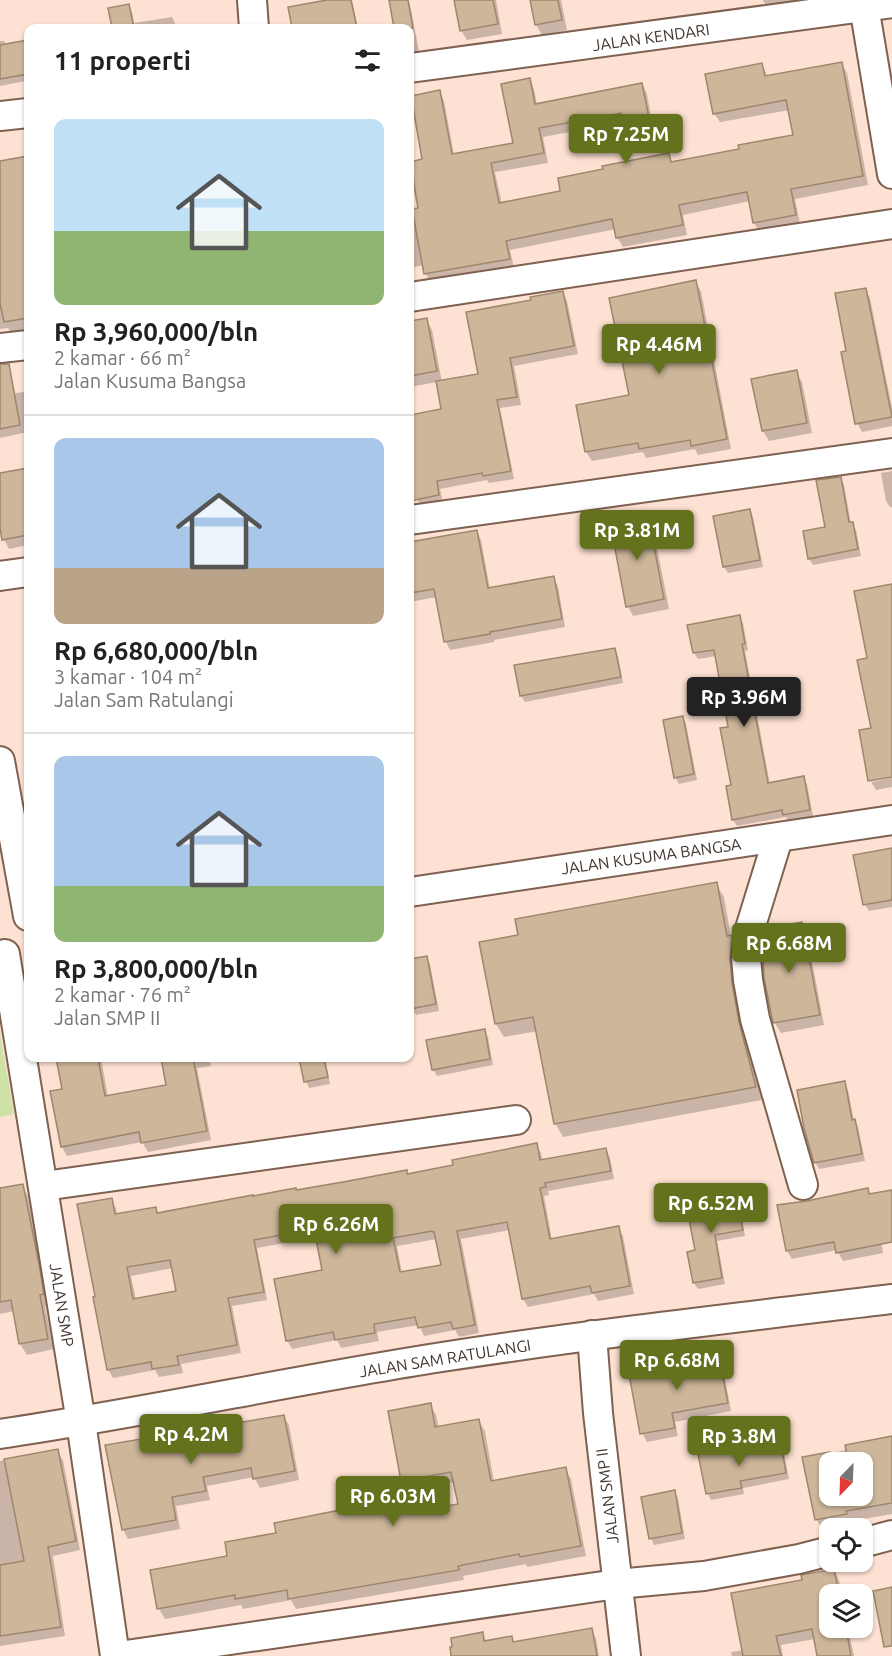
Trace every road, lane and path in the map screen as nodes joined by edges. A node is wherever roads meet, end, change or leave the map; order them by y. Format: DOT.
graph roads {
  1 [pos="252,0"];
  2 [pos="892,3"];
  3 [pos="864,4"];
  4 [pos="254,24"];
  5 [pos="414,67"];
  6 [pos="24,113"];
  7 [pos="0,116"];
  8 [pos="892,174"];
  9 [pos="892,224"];
  10 [pos="414,296"];
  11 [pos="24,345"];
  12 [pos="0,348"];
  13 [pos="892,453"];
  14 [pos="414,519"];
  15 [pos="24,573"];
  16 [pos="0,576"];
  17 [pos="0,761"];
  18 [pos="892,820"];
  19 [pos="778,838"];
  20 [pos="414,891"];
  21 [pos="24,894"];
  22 [pos="11,954"];
  23 [pos="24,1045"];
  24 [pos="26,1062"];
  25 [pos="516,1120"];
  26 [pos="803,1185"];
  27 [pos="44,1186"];
  28 [pos="892,1299"];
  29 [pos="592,1335"];
  30 [pos="81,1422"];
  31 [pos="0,1434"];
  32 [pos="892,1535"];
  33 [pos="873,1540"];
  34 [pos="819,1554"];
  35 [pos="617,1584"];
  36 [pos="117,1656"];
  37 [pos="626,1656"];
  1 -- 4 [label="street"];
  2 -- 3 [label="street, JALAN KENDARI"];
  3 -- 5 [label="street, JALAN KENDARI"];
  3 -- 8 [label="street"];
  6 -- 7 [label="street"];
  9 -- 10 [label="street"];
  11 -- 12 [label="street"];
  13 -- 14 [label="street"];
  15 -- 16 [label="street"];
  17 -- 21 [label="street"];
  18 -- 19 [label="street, JALAN KUSUMA BANGSA"];
  19 -- 20 [label="street, JALAN KUSUMA BANGSA"];
  19 -- 26 [label="street"];
  22 -- 23 [label="street, JALAN SMP"];
  24 -- 27 [label="street, JALAN SMP"];
  25 -- 27 [label="street"];
  27 -- 30 [label="street, JALAN SMP"];
  28 -- 29 [label="street, JALAN SAM RATULANGI"];
  29 -- 30 [label="street, JALAN SAM RATULANGI"];
  29 -- 35 [label="street, JALAN SMP II"];
  30 -- 31 [label="street, JALAN SAM RATULANGI"];
  30 -- 36 [label="street, JALAN SMP"];
  32 -- 33 [label="street"];
  34 -- 35 [label="street"];
  35 -- 36 [label="street"];
  35 -- 37 [label="street, JALAN SMP II"];
}
